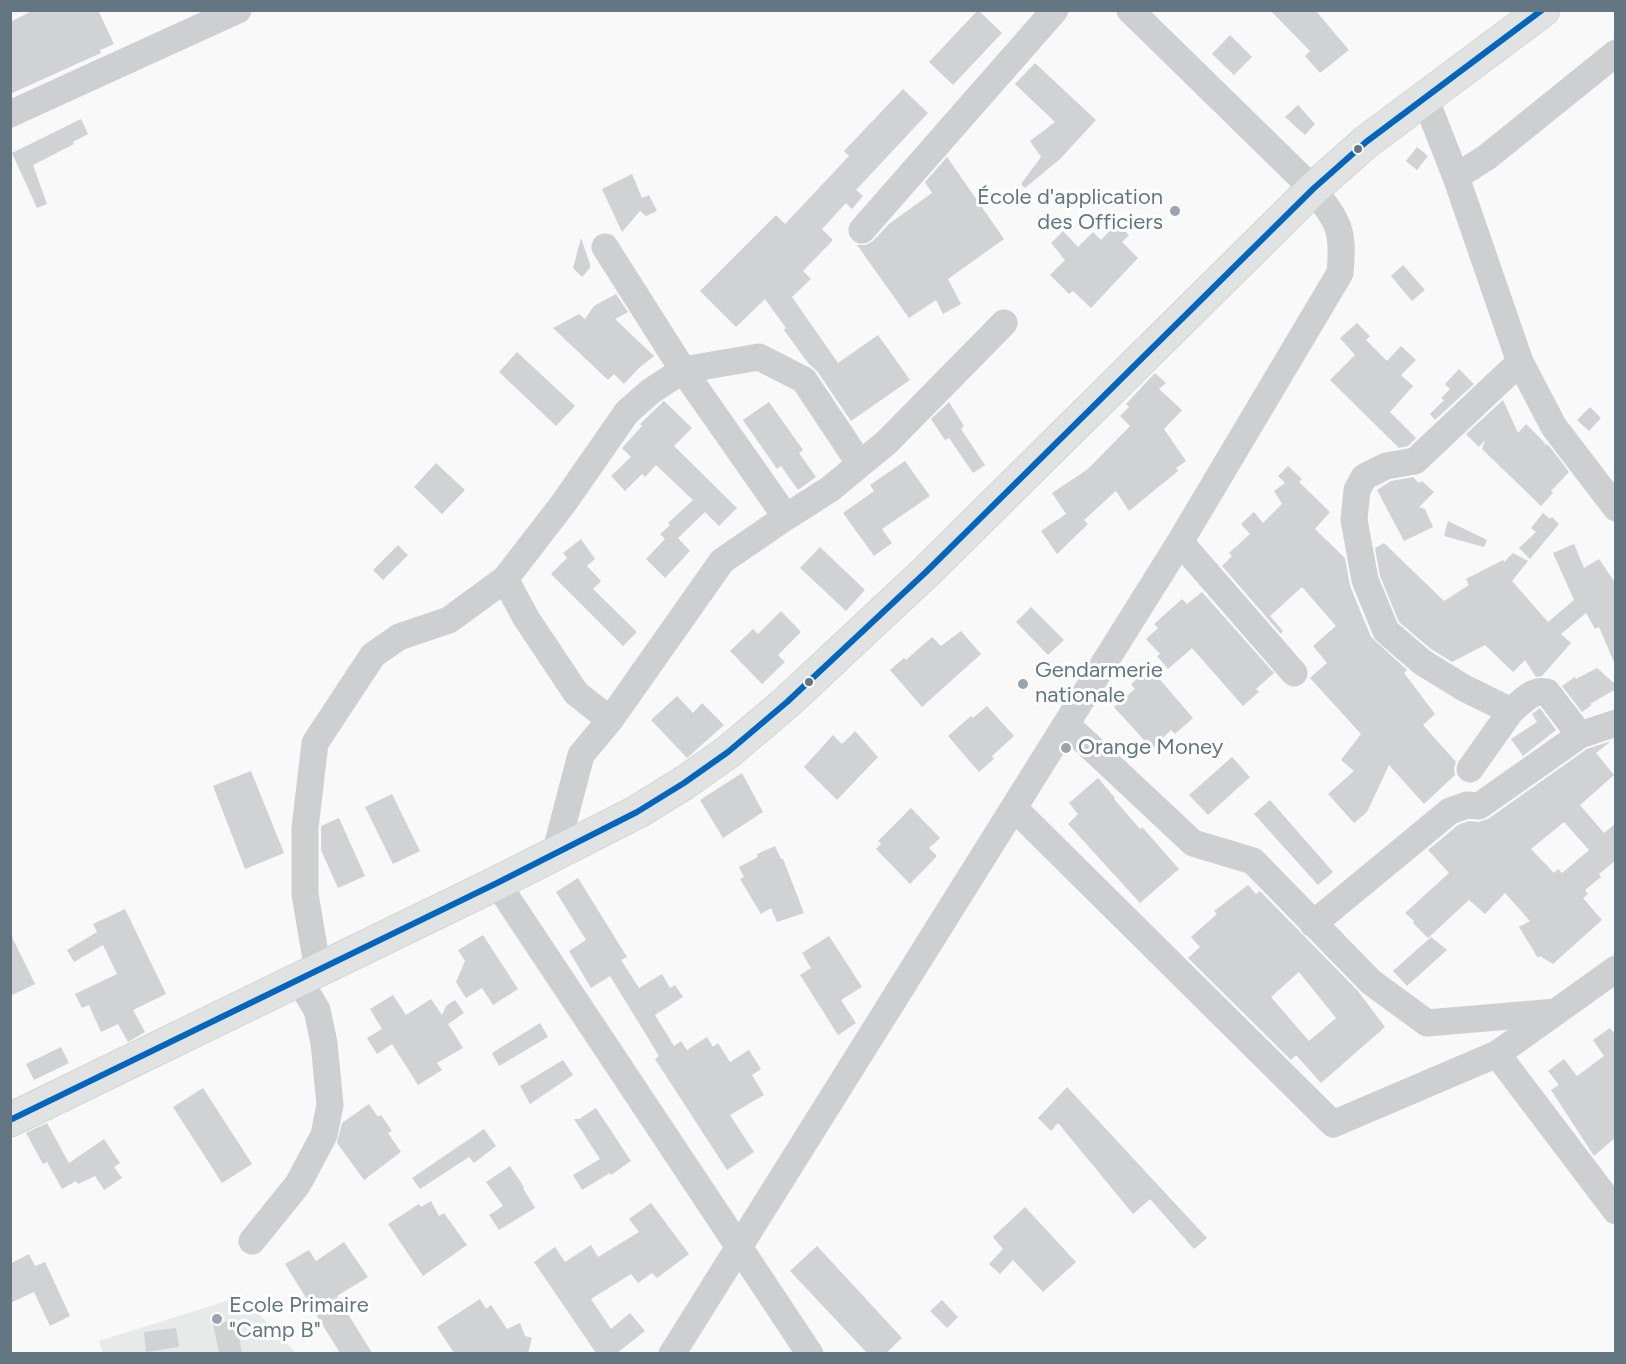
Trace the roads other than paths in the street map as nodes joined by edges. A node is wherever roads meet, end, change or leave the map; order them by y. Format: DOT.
graph roads {
  1 [pos="237,10"];
  2 [pos="1055,10"];
  3 [pos="1130,10"];
  4 [pos="1543,10"];
  5 [pos="1616,53"];
  6 [pos="1425,98"];
  7 [pos="10,114"];
  8 [pos="1456,177"];
  9 [pos="1312,189"];
  10 [pos="862,230"];
  11 [pos="605,247"];
  12 [pos="1004,323"];
  13 [pos="1520,362"];
  14 [pos="683,370"];
  15 [pos="861,464"];
  16 [pos="1610,493"];
  17 [pos="786,517"];
  18 [pos="1180,542"];
  19 [pos="505,579"];
  20 [pos="1294,673"];
  21 [pos="1511,711"];
  22 [pos="610,720"];
  23 [pos="1066,724"];
  24 [pos="1615,725"];
  25 [pos="1580,735"];
  26 [pos="1470,769"];
  27 [pos="1014,808"];
  28 [pos="555,854"];
  29 [pos="497,883"];
  30 [pos="1313,924"];
  31 [pos="1614,974"];
  32 [pos="309,975"];
  33 [pos="1556,1012"];
  34 [pos="1497,1054"];
  35 [pos="10,1120"];
  36 [pos="1616,1211"];
  37 [pos="252,1241"];
  38 [pos="739,1247"];
  39 [pos="672,1353"];
  40 [pos="810,1353"];
  1 -- 7 [label="street"];
  2 -- 10 [label="street"];
  3 -- 9 [label="street"];
  4 -- 6 [label="highway"];
  5 -- 8 [label="street"];
  6 -- 8 [label="street"];
  6 -- 9 [label="highway"];
  8 -- 13 [label="street"];
  9 -- 18 [label="street"];
  9 -- 28 [label="highway"];
  11 -- 14 [label="street"];
  12 -- 15 [label="street"];
  13 -- 16 [label="street"];
  13 -- 21 [label="street"];
  14 -- 15 [label="street"];
  14 -- 17 [label="street"];
  14 -- 19 [label="street"];
  15 -- 17 [label="street"];
  17 -- 22 [label="street"];
  18 -- 20 [label="street"];
  18 -- 23 [label="street"];
  19 -- 22 [label="street"];
  19 -- 32 [label="street"];
  21 -- 25 [label="street"];
  21 -- 26 [label="street"];
  22 -- 28 [label="street"];
  23 -- 27 [label="street"];
  23 -- 30 [label="street"];
  24 -- 25 [label="street"];
  25 -- 30 [label="street"];
  27 -- 34 [label="street"];
  27 -- 38 [label="street"];
  28 -- 29 [label="highway"];
  29 -- 32 [label="highway"];
  29 -- 38 [label="street"];
  30 -- 33 [label="street"];
  31 -- 33 [label="street"];
  32 -- 35 [label="highway"];
  32 -- 37 [label="street"];
  33 -- 34 [label="street"];
  34 -- 36 [label="street"];
  38 -- 39 [label="street"];
  38 -- 40 [label="street"];
}
